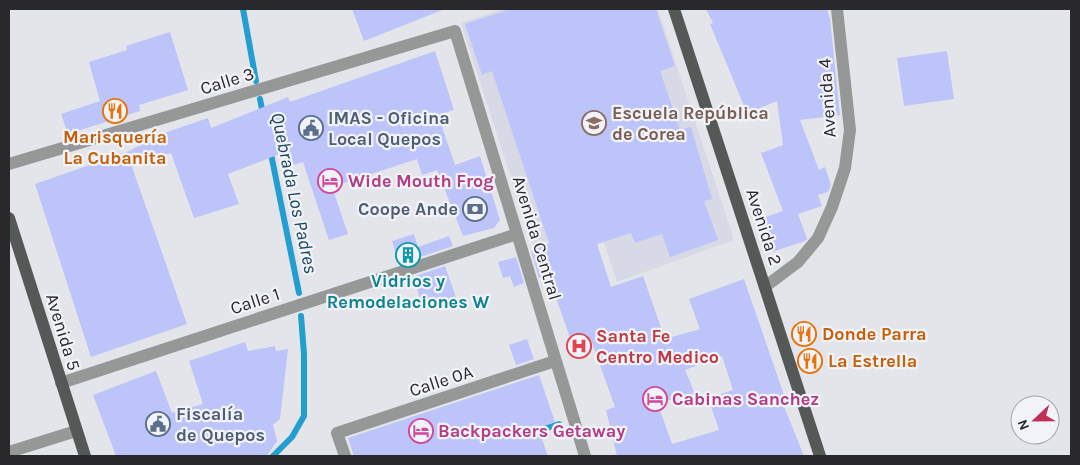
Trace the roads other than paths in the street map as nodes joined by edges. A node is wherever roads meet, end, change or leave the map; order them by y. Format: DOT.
graph roads {
  1 [pos="674,9"];
  2 [pos="837,9"];
  3 [pos="455,30"];
  4 [pos="9,164"];
  5 [pos="9,218"];
  6 [pos="517,234"];
  7 [pos="766,286"];
  8 [pos="555,361"];
  9 [pos="61,383"];
  10 [pos="76,431"];
  11 [pos="9,452"];
  12 [pos="85,456"];
  13 [pos="345,456"];
  14 [pos="585,456"];
  15 [pos="820,456"];
  1 -- 7 [label="main road, Avenida 2"];
  2 -- 7 [label="street, Avenida 4"];
  3 -- 4 [label="street, Calle 3"];
  3 -- 6 [label="street, Avenida Central"];
  5 -- 9 [label="main road, Avenida 5"];
  6 -- 8 [label="street, Avenida Central"];
  6 -- 9 [label="street, Calle 1"];
  7 -- 15 [label="main road, Avenida 2"];
  8 -- 13 [label="street, Calle 0A"];
  8 -- 14 [label="street, Avenida Central"];
  9 -- 10 [label="main road, Avenida 5"];
  10 -- 11 [label="street"];
  10 -- 12 [label="main road, Avenida 5"];
}
